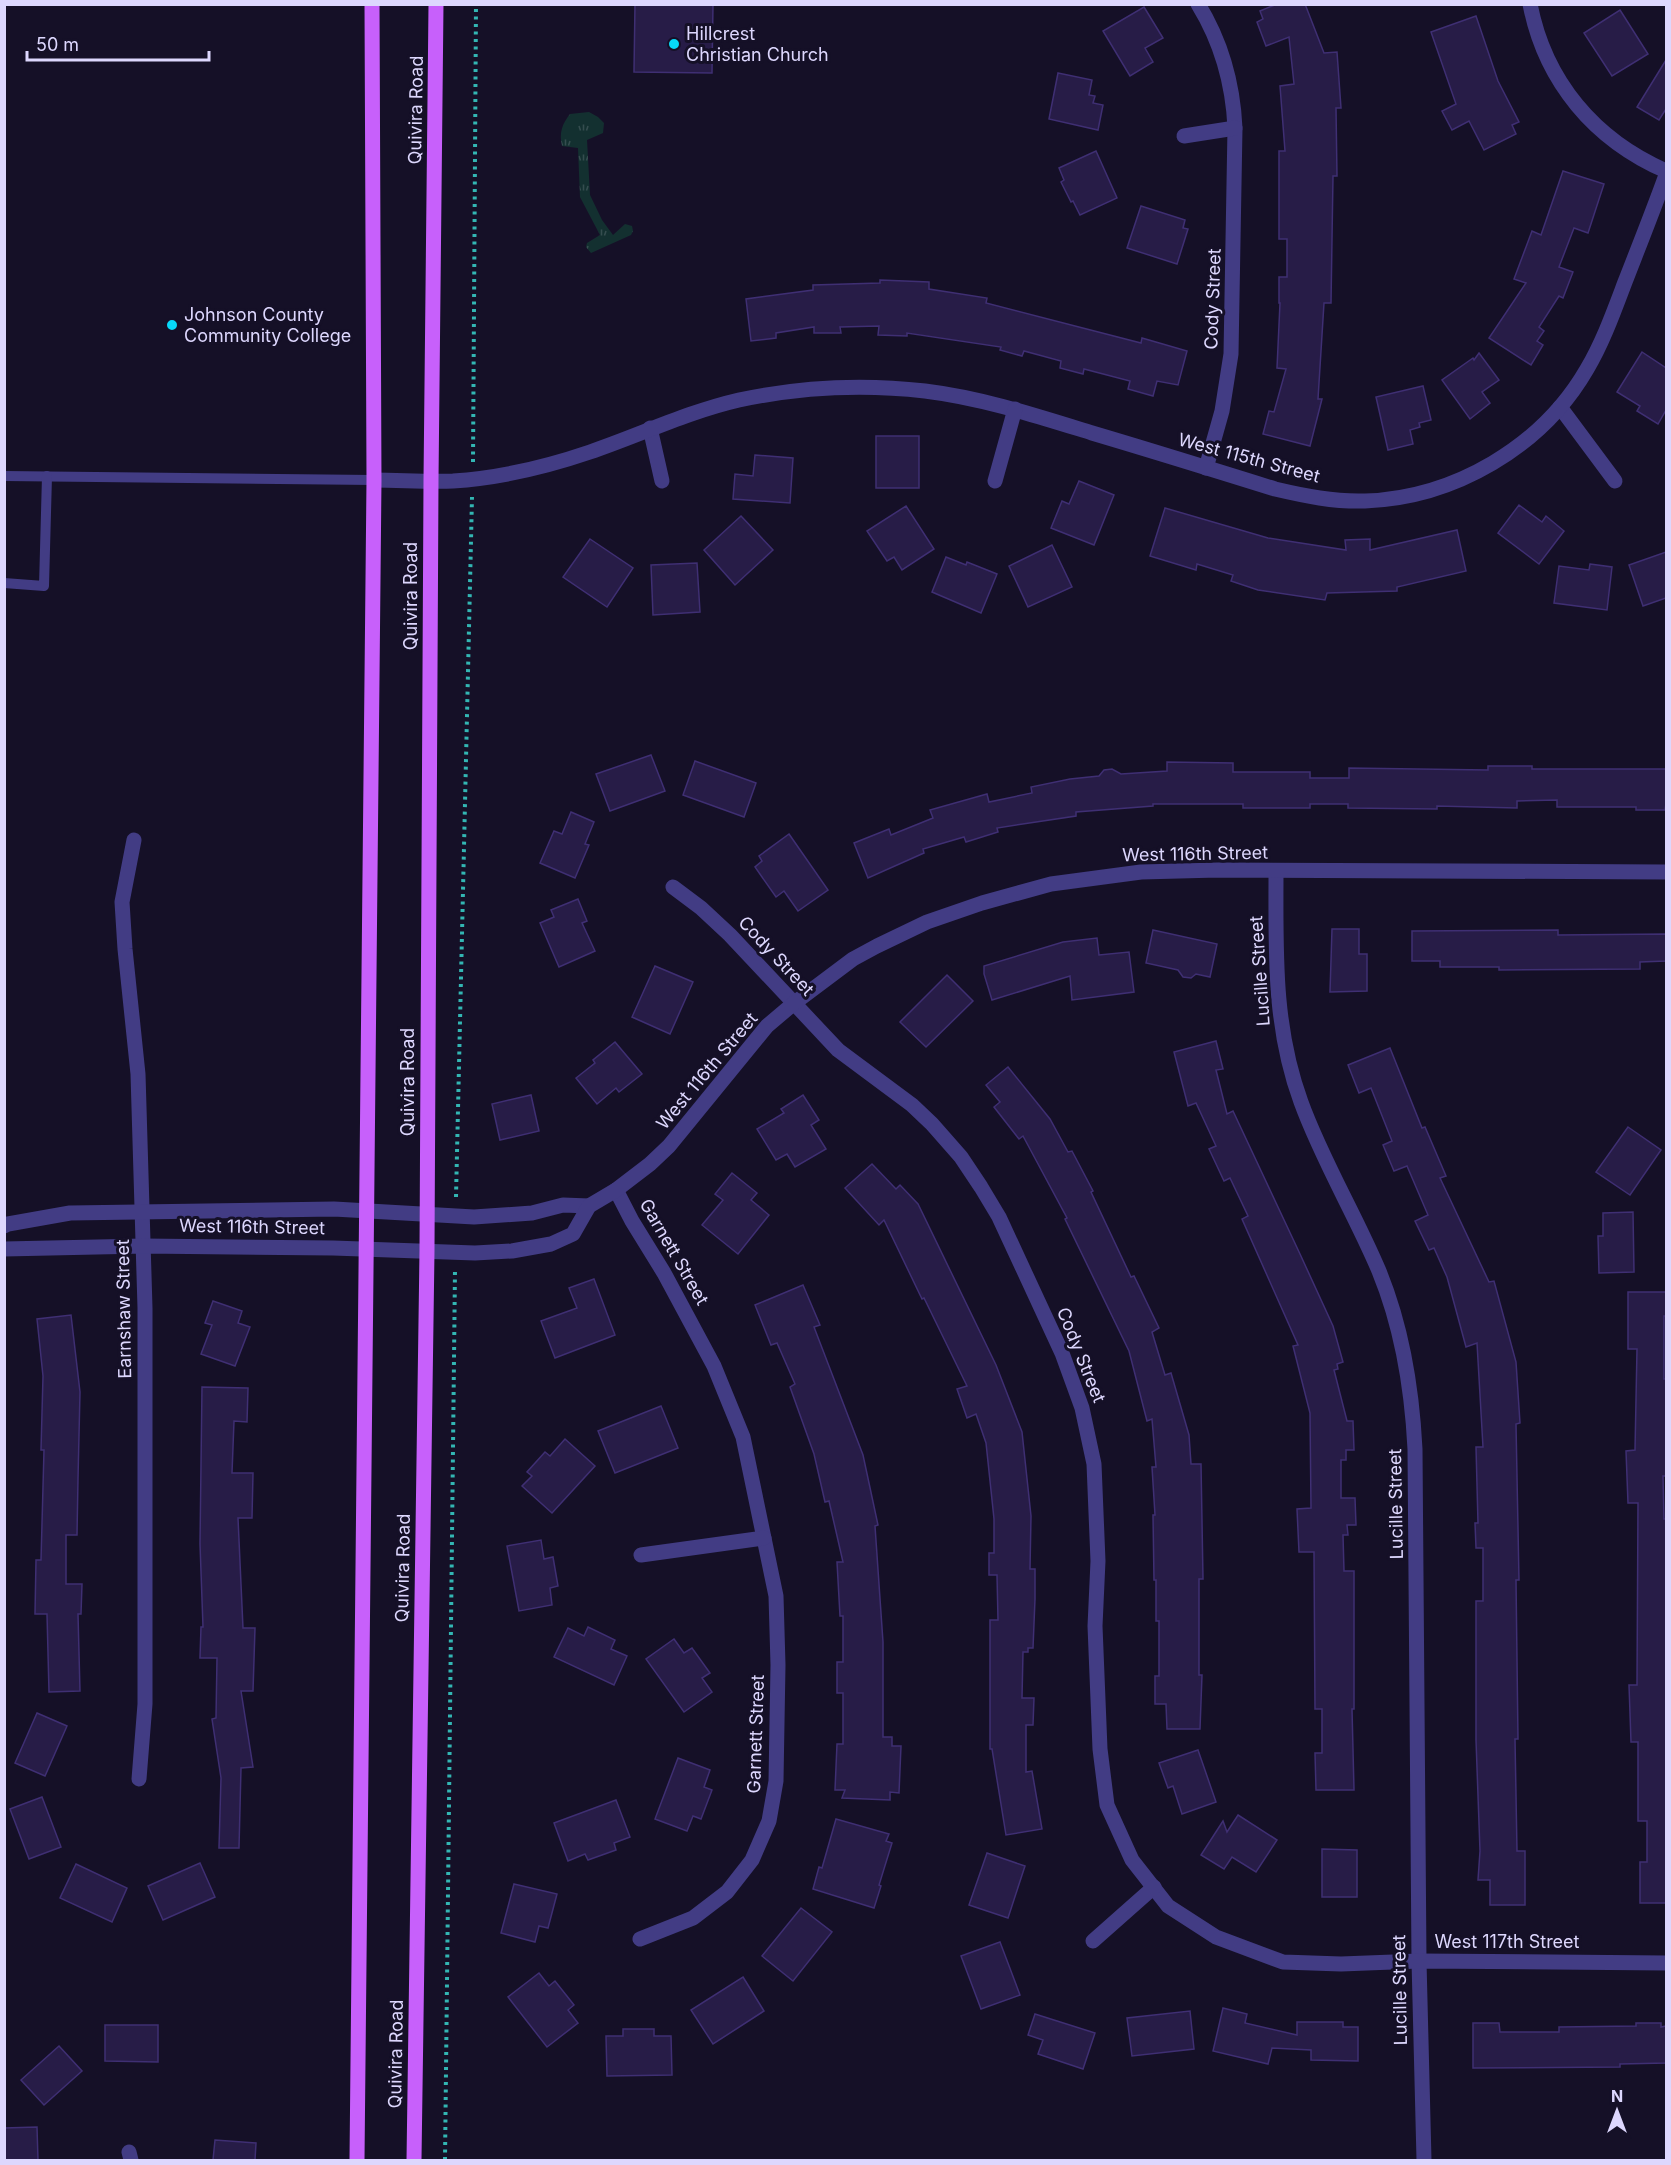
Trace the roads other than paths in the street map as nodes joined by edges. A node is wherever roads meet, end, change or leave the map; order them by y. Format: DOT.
graph roads {
  1 [pos="372,4"];
  2 [pos="436,4"];
  3 [pos="1198,4"];
  4 [pos="1530,4"];
  5 [pos="1235,128"];
  6 [pos="1184,136"];
  7 [pos="1666,173"];
  8 [pos="1560,407"];
  9 [pos="1015,409"];
  10 [pos="650,428"];
  11 [pos="1206,468"];
  12 [pos="4,476"];
  13 [pos="47,476"];
  14 [pos="374,480"];
  15 [pos="431,481"];
  16 [pos="662,481"];
  17 [pos="995,481"];
  18 [pos="1615,481"];
  19 [pos="4,583"];
  20 [pos="134,840"];
  21 [pos="1276,872"];
  22 [pos="1666,872"];
  23 [pos="674,887"];
  24 [pos="793,1004"];
  25 [pos="616,1190"];
  26 [pos="589,1206"];
  27 [pos="142,1212"];
  28 [pos="368,1212"];
  29 [pos="427,1215"];
  30 [pos="4,1226"];
  31 [pos="143,1246"];
  32 [pos="4,1249"];
  33 [pos="367,1249"];
  34 [pos="428,1251"];
  35 [pos="764,1538"];
  36 [pos="641,1555"];
  37 [pos="139,1779"];
  38 [pos="1154,1887"];
  39 [pos="640,1939"];
  40 [pos="1093,1941"];
  41 [pos="1419,1961"];
  42 [pos="1666,1963"];
  43 [pos="357,2160"];
  44 [pos="414,2160"];
  45 [pos="1424,2160"];
  1 -- 14 [label="main road, Quivira Road"];
  2 -- 15 [label="main road, Quivira Road"];
  3 -- 5 [label="street, Cody Street"];
  4 -- 7 [label="street"];
  5 -- 6 [label="street"];
  5 -- 11 [label="street, Cody Street"];
  7 -- 8 [label="street, West 115th Street"];
  8 -- 11 [label="street, West 115th Street"];
  8 -- 18 [label="street"];
  9 -- 10 [label="street, West 115th Street"];
  9 -- 11 [label="street, West 115th Street"];
  9 -- 17 [label="street"];
  10 -- 15 [label="street, West 115th Street"];
  10 -- 16 [label="street"];
  12 -- 13 [label="lane"];
  13 -- 14 [label="lane"];
  13 -- 19 [label="lane"];
  14 -- 15 [label="street, West 115th Street"];
  14 -- 28 [label="main road, Quivira Road"];
  15 -- 29 [label="main road, Quivira Road"];
  20 -- 27 [label="street, Earnshaw Street"];
  21 -- 22 [label="street, West 116th Street"];
  21 -- 24 [label="street, West 116th Street"];
  21 -- 41 [label="street, Lucille Street"];
  23 -- 24 [label="street, Cody Street"];
  24 -- 25 [label="street, West 116th Street"];
  24 -- 38 [label="street, Cody Street"];
  25 -- 26 [label="street, West 116th Street"];
  25 -- 35 [label="street, Garnett Street"];
  26 -- 29 [label="street, West 116th Street"];
  26 -- 34 [label="street, West 116th Street"];
  27 -- 28 [label="street, West 116th Street"];
  27 -- 30 [label="street, West 116th Street"];
  27 -- 31 [label="street, Earnshaw Street"];
  28 -- 29 [label="street, West 116th Street"];
  28 -- 33 [label="main road, Quivira Road"];
  29 -- 34 [label="main road, Quivira Road"];
  31 -- 32 [label="street, West 116th Street"];
  31 -- 33 [label="street, West 116th Street"];
  31 -- 37 [label="street, Earnshaw Street"];
  33 -- 34 [label="street, West 116th Street"];
  33 -- 43 [label="main road, Quivira Road"];
  34 -- 44 [label="main road, Quivira Road"];
  35 -- 36 [label="street"];
  35 -- 39 [label="street, Garnett Street"];
  38 -- 40 [label="street"];
  38 -- 41 [label="street, West 117th Street"];
  41 -- 42 [label="street, West 117th Street"];
  41 -- 45 [label="street, Lucille Street"];
}
